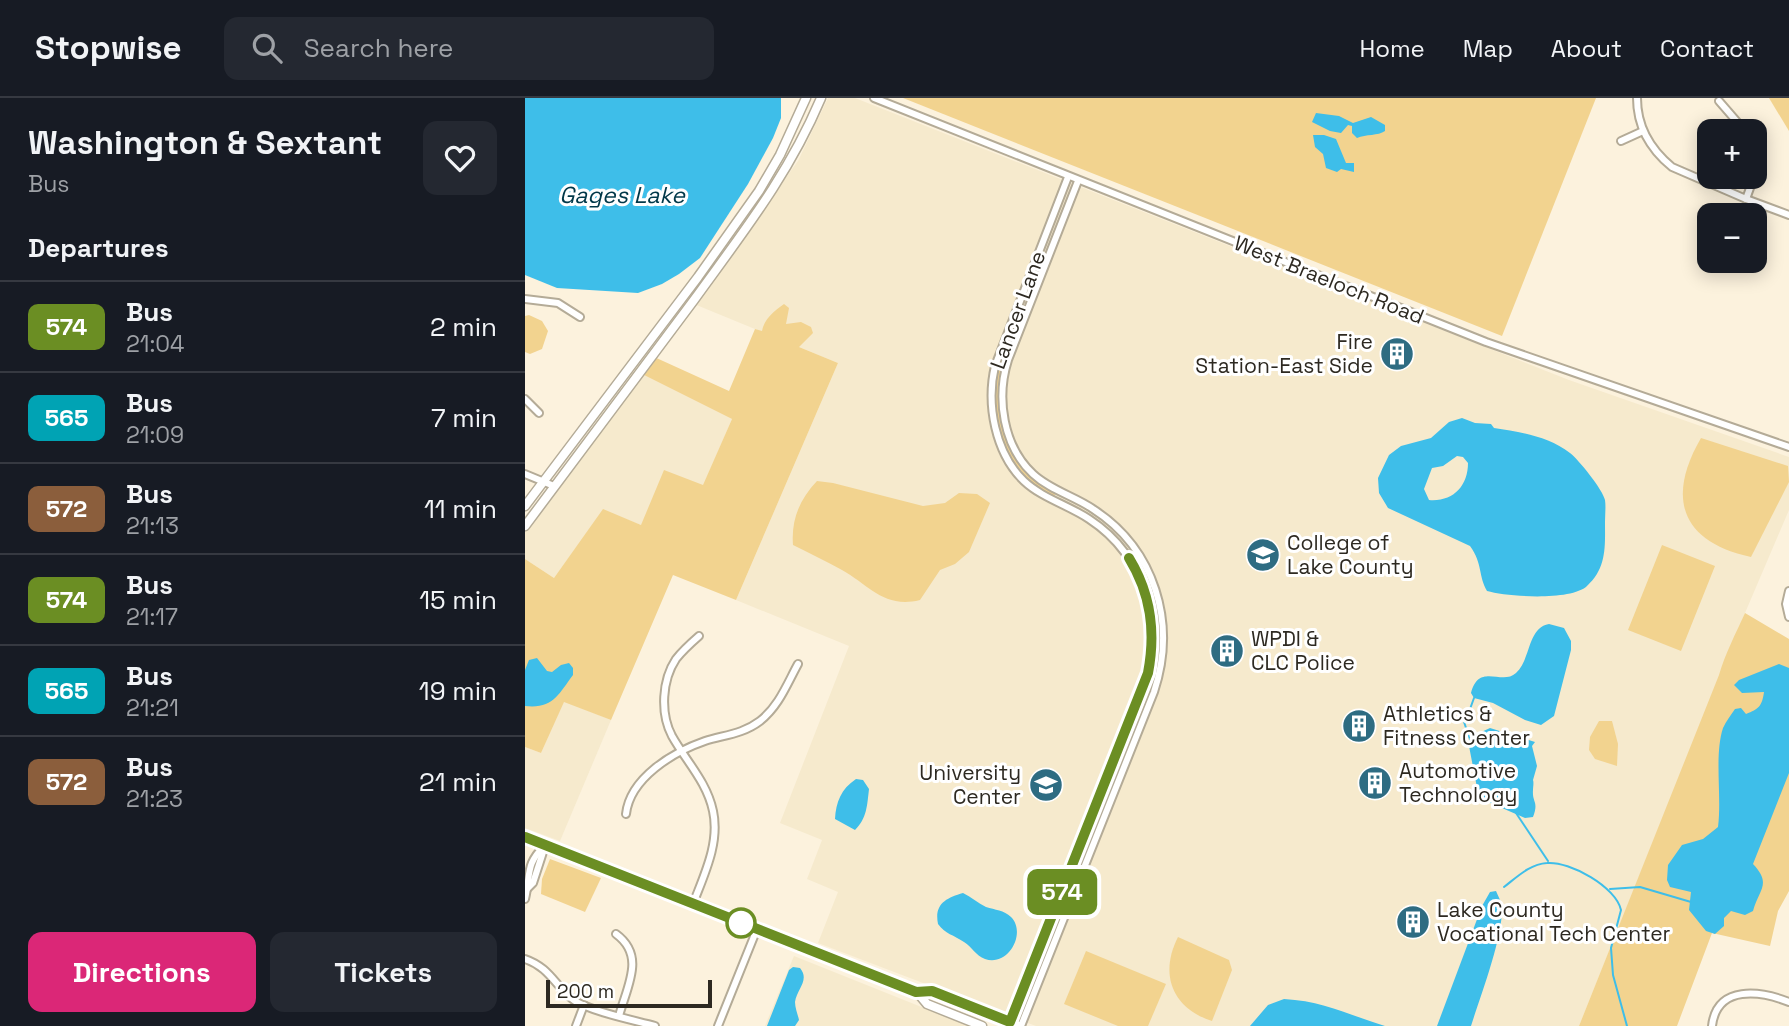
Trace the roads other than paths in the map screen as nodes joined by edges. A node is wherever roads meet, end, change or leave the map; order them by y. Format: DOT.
graph roads {
  1 [pos="806,98"];
  2 [pos="821,98"];
  3 [pos="874,98"];
  4 [pos="1637,98"];
  5 [pos="1719,101"];
  6 [pos="1735,119"];
  7 [pos="1643,131"];
  8 [pos="1621,141"];
  9 [pos="1068,177"];
  10 [pos="1078,180"];
  11 [pos="1750,189"];
  12 [pos="1746,199"];
  13 [pos="1789,215"];
  14 [pos="525,299"];
  15 [pos="580,317"];
  16 [pos="525,399"];
  17 [pos="539,413"];
  18 [pos="1789,447"];
  19 [pos="525,474"];
  20 [pos="543,482"];
  21 [pos="554,486"];
  22 [pos="525,506"];
  23 [pos="525,526"];
  24 [pos="1789,591"];
  25 [pos="1789,617"];
  26 [pos="699,636"];
  27 [pos="798,664"];
  28 [pos="683,751"];
  29 [pos="626,814"];
  30 [pos="525,837"];
  31 [pos="545,845"];
  32 [pos="526,888"];
  33 [pos="525,899"];
  34 [pos="693,904"];
  35 [pos="757,929"];
  36 [pos="616,934"];
  37 [pos="525,959"];
  38 [pos="916,992"];
  39 [pos="1789,1002"];
  40 [pos="584,1005"];
  41 [pos="619,1016"];
  42 [pos="1009,1024"];
  43 [pos="576,1026"];
  44 [pos="655,1026"];
  45 [pos="718,1026"];
  46 [pos="982,1026"];
  47 [pos="1020,1026"];
  48 [pos="1712,1026"];
  1 -- 20 [label="main road"];
  2 -- 21 [label="main road"];
  3 -- 9 [label="street, West Braeloch Road"];
  4 -- 7 [label="street"];
  5 -- 6 [label="street"];
  7 -- 8 [label="street"];
  7 -- 12 [label="street"];
  9 -- 10 [label="street, West Braeloch Road"];
  9 -- 42 [label="street, Lancer Lane"];
  10 -- 18 [label="street, West Braeloch Road"];
  10 -- 47 [label="street, Lancer Lane"];
  11 -- 12 [label="street"];
  12 -- 13 [label="street"];
  14 -- 15 [label="street"];
  16 -- 17 [label="street"];
  19 -- 20 [label="street"];
  20 -- 21 [label="street"];
  20 -- 22 [label="main road"];
  21 -- 23 [label="main road"];
  24 -- 25 [label="street"];
  26 -- 28 [label="street"];
  27 -- 28 [label="street"];
  28 -- 29 [label="street"];
  28 -- 34 [label="street"];
  30 -- 31 [label="main road"];
  31 -- 32 [label="street"];
  31 -- 34 [label="main road"];
  32 -- 33 [label="street"];
  34 -- 35 [label="main road"];
  35 -- 38 [label="main road"];
  35 -- 45 [label="street"];
  36 -- 41 [label="street"];
  37 -- 40 [label="street"];
  38 -- 42 [label="main road"];
  38 -- 46 [label="main road"];
  39 -- 48 [label="street"];
  40 -- 41 [label="street"];
  40 -- 43 [label="street"];
  41 -- 44 [label="street"];
  42 -- 47 [label="main road"];
}
